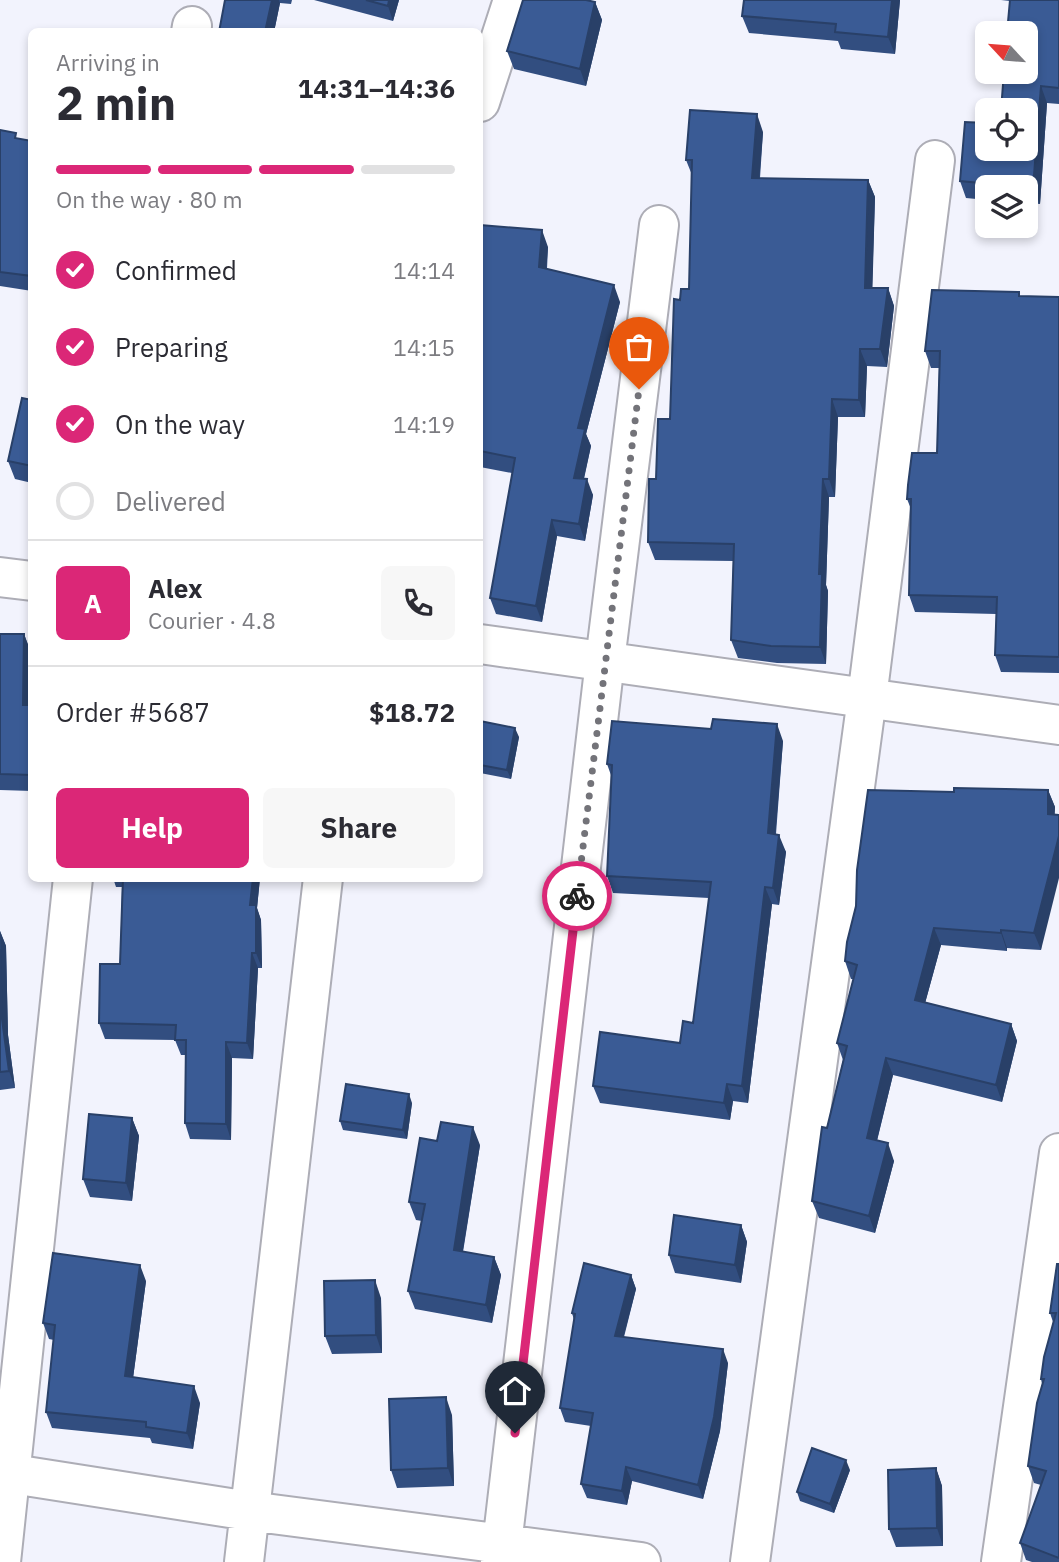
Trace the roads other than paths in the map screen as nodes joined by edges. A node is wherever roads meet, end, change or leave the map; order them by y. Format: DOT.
graph roads {
  1 [pos="513,0"];
  2 [pos="483,93"];
  3 [pos="935,160"];
  4 [pos="659,225"];
  5 [pos="0,577"];
  6 [pos="28,580"];
  7 [pos="483,644"];
  8 [pos="605,661"];
  9 [pos="867,698"];
  10 [pos="1059,725"];
  11 [pos="73,882"];
  12 [pos="323,882"];
  13 [pos="1059,1153"];
  14 [pos="5,1472"];
  15 [pos="249,1511"];
  16 [pos="501,1553"];
  17 [pos="1,1562"];
  18 [pos="244,1562"];
  19 [pos="641,1562"];
  20 [pos="750,1562"];
  21 [pos="1001,1562"];
  1 -- 2 [label="street"];
  3 -- 9 [label="street"];
  4 -- 8 [label="street"];
  5 -- 6 [label="street"];
  7 -- 8 [label="street"];
  8 -- 9 [label="street"];
  8 -- 16 [label="street"];
  9 -- 10 [label="street"];
  9 -- 20 [label="street"];
  11 -- 14 [label="street"];
  12 -- 15 [label="street"];
  13 -- 21 [label="street"];
  14 -- 15 [label="street"];
  14 -- 17 [label="street"];
  15 -- 16 [label="street"];
  15 -- 18 [label="street"];
  16 -- 19 [label="street"];
}
